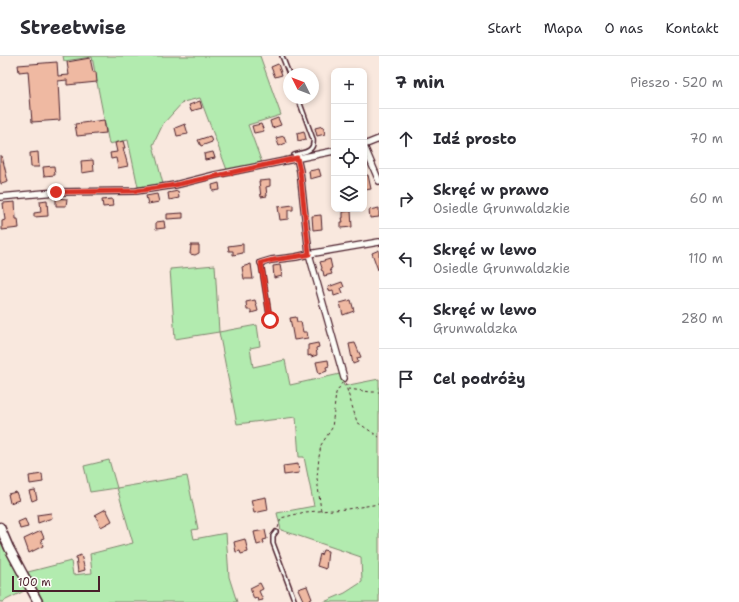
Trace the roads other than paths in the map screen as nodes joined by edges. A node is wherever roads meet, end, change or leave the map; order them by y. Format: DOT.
graph roads {
  1 [pos="282,56"];
  2 [pos="287,68"];
  3 [pos="300,104"];
  4 [pos="379,139"];
  5 [pos="367,145"];
  6 [pos="331,152"];
  7 [pos="367,153"];
  8 [pos="296,158"];
  9 [pos="379,181"];
  10 [pos="0,197"];
  11 [pos="379,242"];
  12 [pos="309,254"];
  13 [pos="261,263"];
  14 [pos="270,320"];
  15 [pos="344,378"];
  16 [pos="0,527"];
  17 [pos="276,532"];
  18 [pos="38,602"];
  19 [pos="295,602"];
  1 -- 2 [label="lane"];
  3 -- 8 [label="lane"];
  4 -- 5 [label="street"];
  6 -- 8 [label="street"];
  7 -- 9 [label="street"];
  8 -- 10 [label="street"];
  8 -- 12 [label="street"];
  11 -- 12 [label="street"];
  12 -- 13 [label="street"];
  12 -- 15 [label="street"];
  13 -- 14 [label="lane"];
  16 -- 18 [label="street"];
  17 -- 19 [label="lane"];
}
